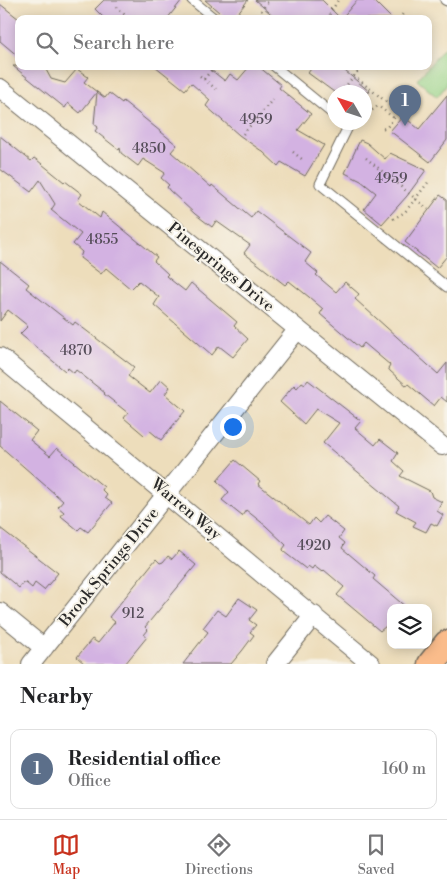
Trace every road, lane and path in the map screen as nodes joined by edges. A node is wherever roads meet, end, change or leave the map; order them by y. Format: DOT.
graph roads {
  1 [pos="192,0"];
  2 [pos="269,0"];
  3 [pos="338,0"];
  4 [pos="116,7"];
  5 [pos="405,10"];
  6 [pos="125,15"];
  7 [pos="210,15"];
  8 [pos="258,15"];
  9 [pos="329,15"];
  10 [pos="402,15"];
  11 [pos="212,70"];
  12 [pos="279,70"];
  13 [pos="359,70"];
  14 [pos="200,76"];
  15 [pos="354,76"];
  16 [pos="204,79"];
  17 [pos="347,85"];
  18 [pos="0,88"];
  19 [pos="216,89"];
  20 [pos="274,98"];
  21 [pos="327,110"];
  22 [pos="372,110"];
  23 [pos="394,118"];
  24 [pos="347,130"];
  25 [pos="380,130"];
  26 [pos="243,134"];
  27 [pos="293,152"];
  28 [pos="366,158"];
  29 [pos="303,160"];
  30 [pos="430,180"];
  31 [pos="415,198"];
  32 [pos="428,209"];
  33 [pos="393,219"];
  34 [pos="447,287"];
  35 [pos="298,330"];
  36 [pos="0,357"];
  37 [pos="442,446"];
  38 [pos="168,493"];
  39 [pos="0,612"];
  40 [pos="314,615"];
  41 [pos="447,644"];
  42 [pos="44,648"];
  43 [pos="31,664"];
  44 [pos="275,664"];
  45 [pos="371,664"];
  46 [pos="431,664"];
  1 -- 7 [label="lane"];
  2 -- 8 [label="path"];
  3 -- 9 [label="path"];
  4 -- 6 [label="path"];
  5 -- 10 [label="path"];
  11 -- 16 [label="path"];
  12 -- 21 [label="lane"];
  13 -- 15 [label="path"];
  14 -- 16 [label="path"];
  15 -- 17 [label="path"];
  15 -- 23 [label="path"];
  16 -- 19 [label="path"];
  18 -- 35 [label="street, Pinesprings Drive"];
  20 -- 26 [label="path"];
  22 -- 23 [label="path"];
  23 -- 25 [label="path"];
  24 -- 34 [label="lane"];
  27 -- 29 [label="path"];
  28 -- 31 [label="path"];
  30 -- 31 [label="path"];
  31 -- 32 [label="path"];
  31 -- 33 [label="path"];
  35 -- 37 [label="street, Pinesprings Drive"];
  35 -- 38 [label="street, Brook Springs Drive"];
  36 -- 38 [label="street, Warren Way"];
  38 -- 40 [label="street, Warren Way"];
  38 -- 42 [label="street, Brook Springs Drive"];
  39 -- 42 [label="street"];
  40 -- 44 [label="street"];
  40 -- 45 [label="street, Warren Way"];
  41 -- 46 [label="main road"];
  42 -- 43 [label="street, Brook Springs Drive"];
}
